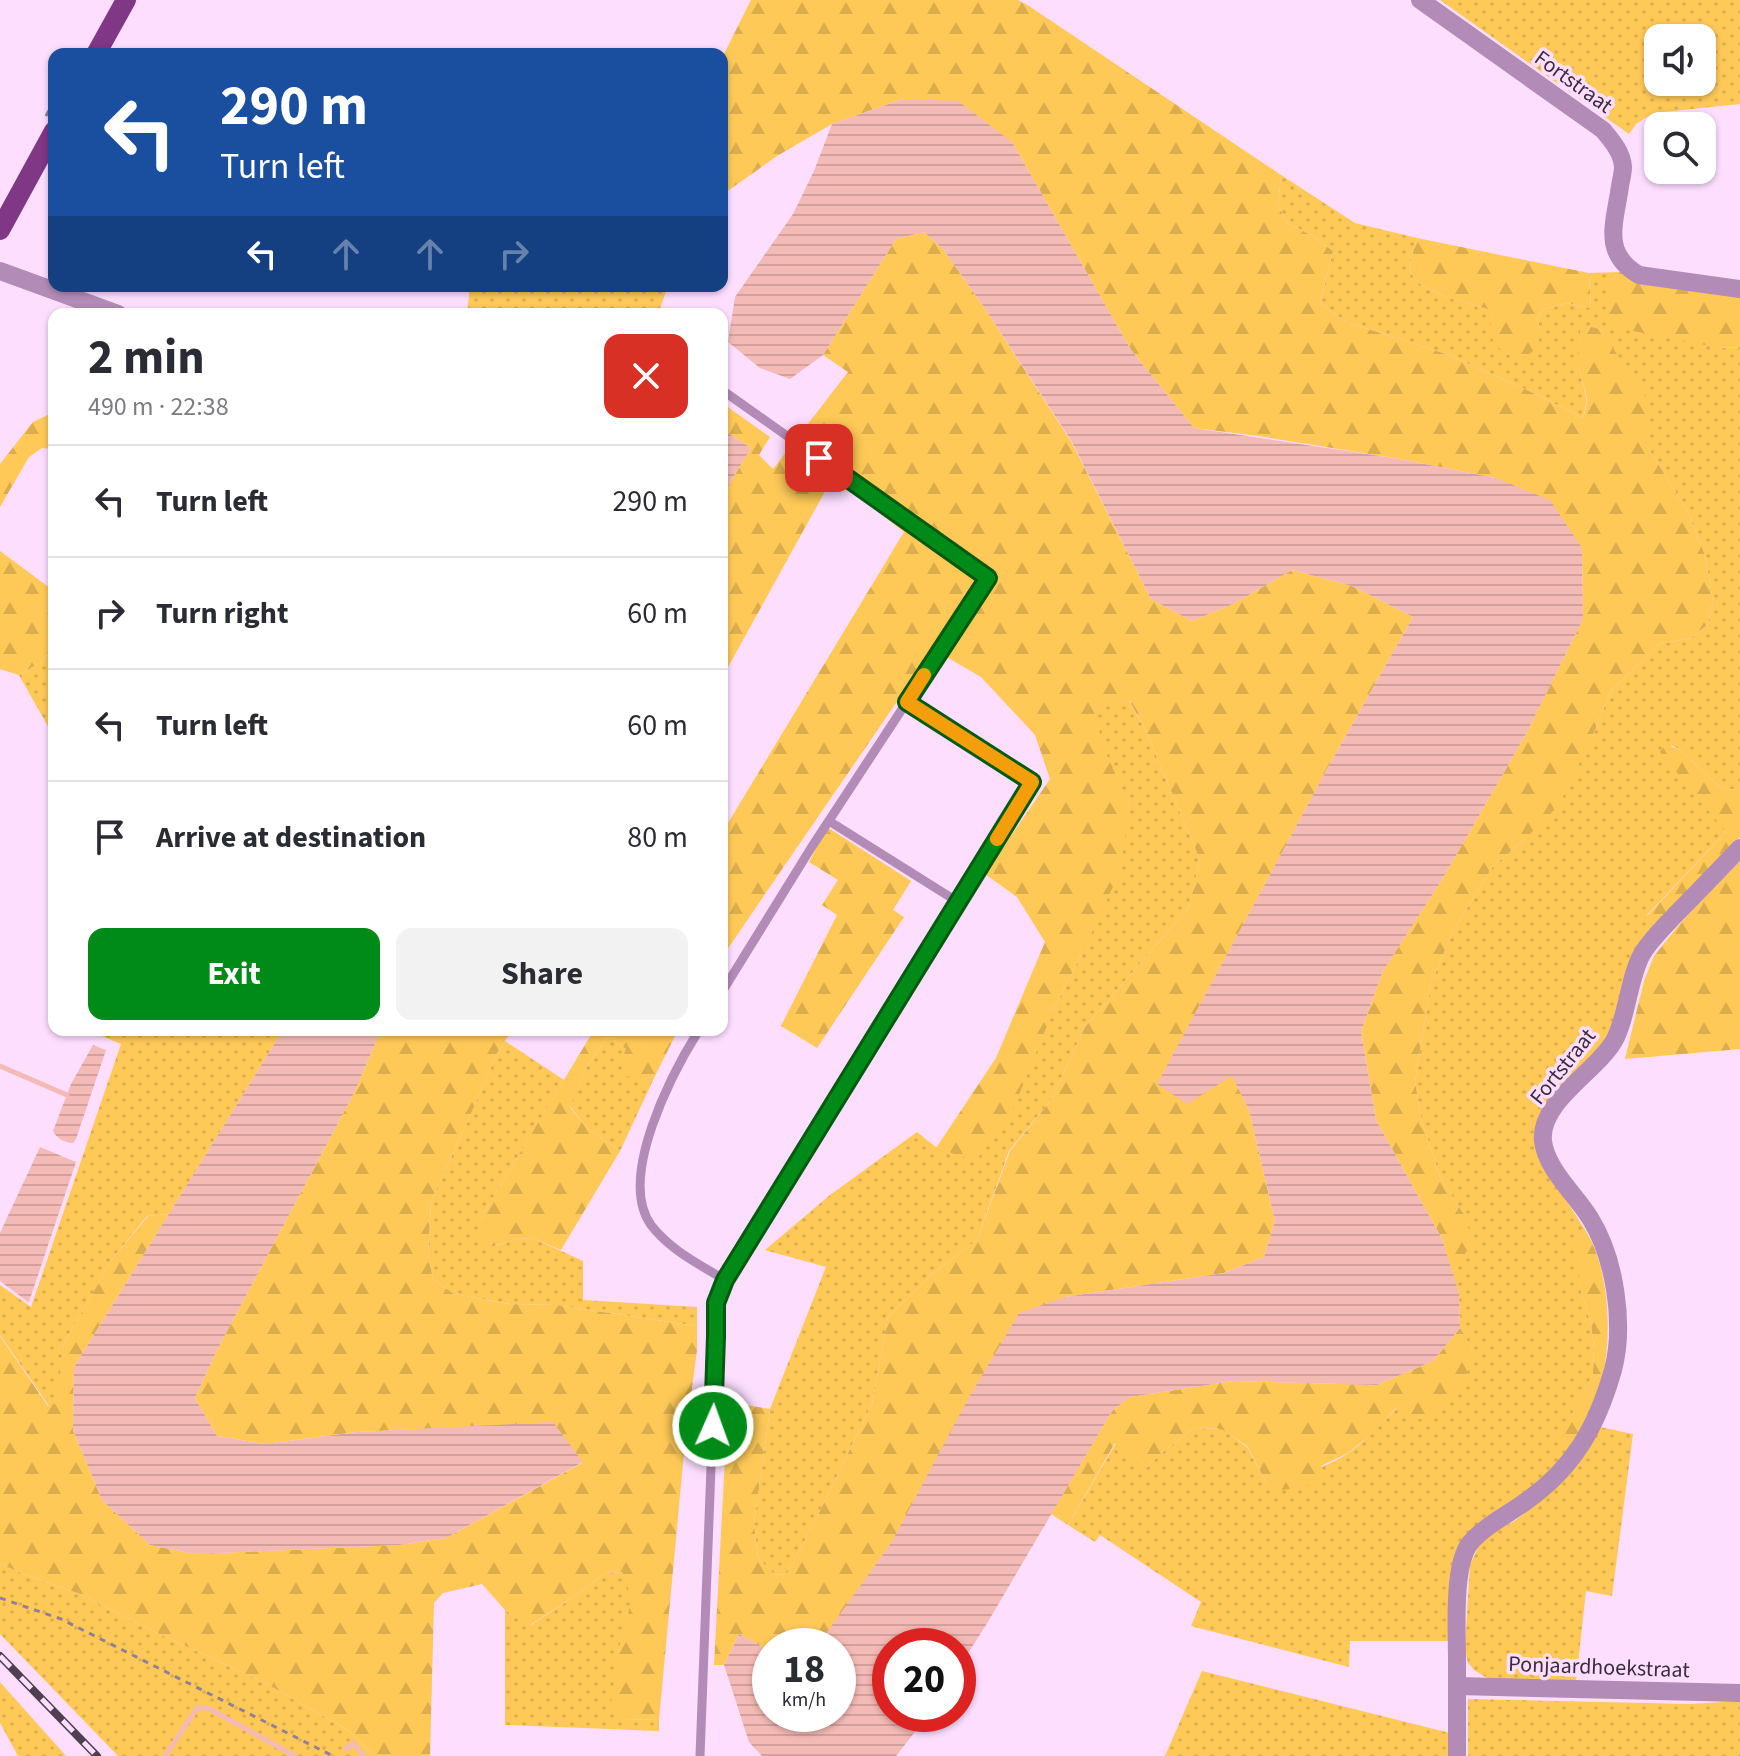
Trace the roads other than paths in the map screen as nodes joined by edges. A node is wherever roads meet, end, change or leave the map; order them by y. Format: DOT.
graph roads {
  1 [pos="126,0"];
  2 [pos="1420,0"];
  3 [pos="99,48"];
  4 [pos="48,142"];
  5 [pos="0,230"];
  6 [pos="0,271"];
  7 [pos="48,288"];
  8 [pos="1740,289"];
  9 [pos="58,292"];
  10 [pos="102,308"];
  11 [pos="728,394"];
  12 [pos="907,702"];
  13 [pos="829,821"];
  14 [pos="1740,848"];
  15 [pos="958,902"];
  16 [pos="728,982"];
  17 [pos="695,1036"];
  18 [pos="725,1280"];
  19 [pos="1457,1686"];
  20 [pos="1740,1693"];
  21 [pos="700,1756"];
  22 [pos="1457,1756"];
  1 -- 3 [label="main road"];
  2 -- 8 [label="street, Fortstraat"];
  4 -- 5 [label="main road"];
  6 -- 7 [label="street"];
  9 -- 10 [label="street"];
  11 -- 12 [label="lane"];
  12 -- 13 [label="lane"];
  12 -- 15 [label="lane"];
  13 -- 15 [label="lane"];
  13 -- 16 [label="lane"];
  14 -- 19 [label="street, Fortstraat"];
  15 -- 18 [label="lane"];
  17 -- 18 [label="lane"];
  18 -- 21 [label="lane"];
  19 -- 20 [label="street, Ponjaardhoekstraat"];
  19 -- 22 [label="street, Fortstraat"];
}
